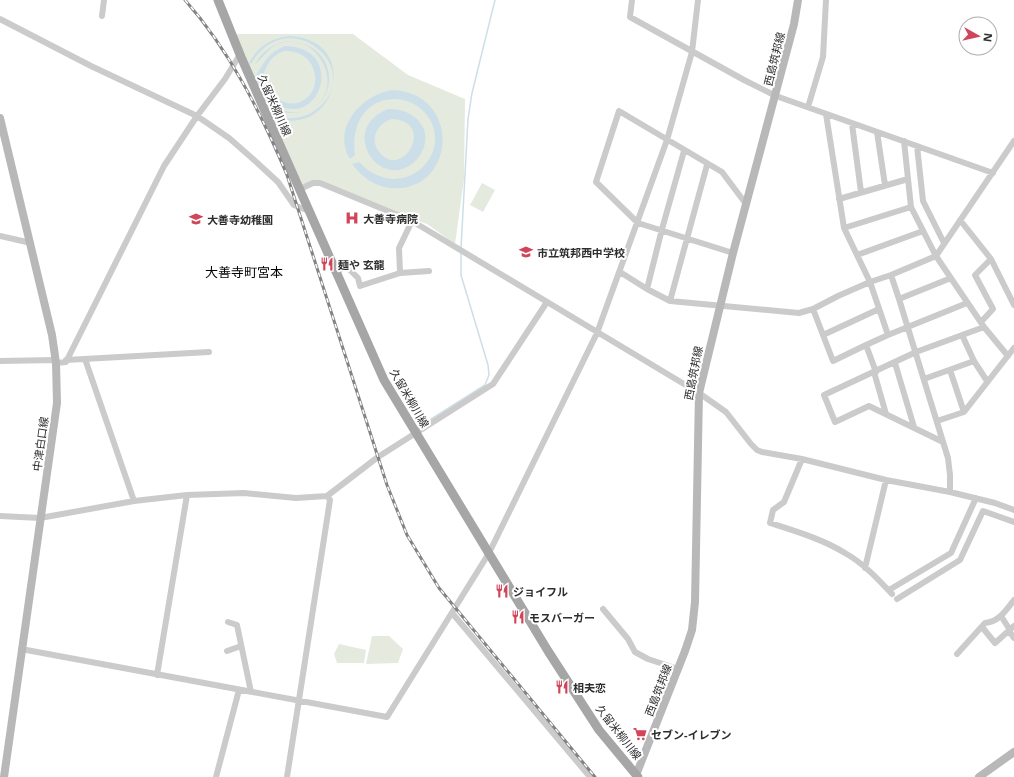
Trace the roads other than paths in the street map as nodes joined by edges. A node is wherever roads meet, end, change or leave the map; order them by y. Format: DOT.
graph roads {
  1 [pos="104,0"];
  2 [pos="218,0"];
  3 [pos="632,0"];
  4 [pos="698,0"];
  5 [pos="798,0"];
  6 [pos="826,0"];
  7 [pos="102,16"];
  8 [pos="0,19"];
  9 [pos="692,52"];
  10 [pos="241,57"];
  11 [pos="776,96"];
  12 [pos="808,107"];
  13 [pos="826,114"];
  14 [pos="197,116"];
  15 [pos="0,118"];
  16 [pos="852,124"];
  17 [pos="877,132"];
  18 [pos="667,140"];
  19 [pos="904,141"];
  20 [pos="1014,141"];
  21 [pos="917,146"];
  22 [pos="684,151"];
  23 [pos="707,165"];
  24 [pos="993,173"];
  25 [pos="908,179"];
  26 [pos="884,185"];
  27 [pos="300,189"];
  28 [pos="861,192"];
  29 [pos="923,197"];
  30 [pos="839,199"];
  31 [pos="910,199"];
  32 [pos="746,204"];
  33 [pos="910,207"];
  34 [pos="311,213"];
  35 [pos="960,220"];
  36 [pos="412,221"];
  37 [pos="638,223"];
  38 [pos="844,228"];
  39 [pos="662,229"];
  40 [pos="923,231"];
  41 [pos="0,236"];
  42 [pos="687,237"];
  43 [pos="31,243"];
  44 [pos="944,243"];
  45 [pos="732,253"];
  46 [pos="857,255"];
  47 [pos="936,256"];
  48 [pos="991,259"];
  49 [pos="429,271"];
  50 [pos="335,272"];
  51 [pos="620,272"];
  52 [pos="400,273"];
  53 [pos="891,275"];
  54 [pos="951,278"];
  55 [pos="870,282"];
  56 [pos="647,290"];
  57 [pos="899,299"];
  58 [pos="670,301"];
  59 [pos="547,302"];
  60 [pos="967,303"];
  61 [pos="1014,305"];
  62 [pos="720,306"];
  63 [pos="813,309"];
  64 [pos="880,309"];
  65 [pos="983,324"];
  66 [pos="908,327"];
  67 [pos="597,333"];
  68 [pos="823,335"];
  69 [pos="888,335"];
  70 [pos="962,335"];
  71 [pos="866,345"];
  72 [pos="1014,348"];
  73 [pos="209,352"];
  74 [pos="916,352"];
  75 [pos="1008,356"];
  76 [pos="85,359"];
  77 [pos="66,360"];
  78 [pos="0,361"];
  79 [pos="55,361"];
  80 [pos="974,361"];
  81 [pos="896,362"];
  82 [pos="950,370"];
  83 [pos="875,372"];
  84 [pos="924,379"];
  85 [pos="987,381"];
  86 [pos="699,393"];
  87 [pos="964,412"];
  88 [pos="886,414"];
  89 [pos="937,421"];
  90 [pos="914,427"];
  91 [pos="415,432"];
  92 [pos="943,442"];
  93 [pos="802,459"];
  94 [pos="886,480"];
  95 [pos="950,492"];
  96 [pos="187,496"];
  97 [pos="327,496"];
  98 [pos="976,498"];
  99 [pos="134,501"];
  100 [pos="1014,510"];
  101 [pos="0,516"];
  102 [pos="40,518"];
  103 [pos="1014,522"];
  104 [pos="489,553"];
  105 [pos="865,568"];
  106 [pos="897,599"];
  107 [pos="1014,600"];
  108 [pos="603,609"];
  109 [pos="453,614"];
  110 [pos="1001,616"];
  111 [pos="228,622"];
  112 [pos="982,627"];
  113 [pos="1011,629"];
  114 [pos="1014,638"];
  115 [pos="241,646"];
  116 [pos="21,649"];
  117 [pos="227,650"];
  118 [pos="958,654"];
  119 [pos="678,669"];
  120 [pos="156,675"];
  121 [pos="239,690"];
  122 [pos="250,692"];
  123 [pos="299,701"];
  124 [pos="1014,752"];
  125 [pos="637,776"];
  126 [pos="4,777"];
  127 [pos="216,777"];
  128 [pos="287,777"];
  129 [pos="590,777"];
  130 [pos="979,777"];
  1 -- 7 [label="street"];
  2 -- 10 [label="main road, 久留米柳川線"];
  3 -- 9 [label="street"];
  4 -- 9 [label="street"];
  5 -- 11 [label="main road, 西島筑邦線"];
  6 -- 12 [label="street"];
  8 -- 14 [label="street"];
  9 -- 11 [label="street"];
  9 -- 18 [label="street"];
  10 -- 14 [label="street"];
  10 -- 27 [label="main road, 久留米柳川線"];
  11 -- 12 [label="street"];
  11 -- 32 [label="main road, 西島筑邦線"];
  12 -- 13 [label="street"];
  13 -- 16 [label="street"];
  13 -- 30 [label="street"];
  14 -- 34 [label="street"];
  14 -- 77 [label="street"];
  15 -- 43 [label="main road, 中津白口線"];
  16 -- 17 [label="street"];
  16 -- 28 [label="street"];
  17 -- 19 [label="street"];
  17 -- 26 [label="street"];
  18 -- 22 [label="street"];
  18 -- 37 [label="street"];
  18 -- 37 [label="street"];
  19 -- 21 [label="street"];
  19 -- 25 [label="street"];
  20 -- 24 [label="street"];
  21 -- 24 [label="street"];
  21 -- 29 [label="street"];
  22 -- 23 [label="street"];
  22 -- 39 [label="street"];
  23 -- 32 [label="street"];
  23 -- 42 [label="street"];
  24 -- 35 [label="street"];
  25 -- 26 [label="street"];
  25 -- 31 [label="street"];
  26 -- 28 [label="street"];
  27 -- 34 [label="main road, 久留米柳川線"];
  27 -- 36 [label="street"];
  28 -- 30 [label="street"];
  29 -- 31 [label="street"];
  29 -- 44 [label="street"];
  30 -- 38 [label="street"];
  31 -- 33 [label="street"];
  32 -- 45 [label="main road, 西島筑邦線"];
  33 -- 38 [label="street"];
  33 -- 40 [label="street"];
  34 -- 50 [label="main road, 久留米柳川線"];
  35 -- 44 [label="street"];
  35 -- 48 [label="street"];
  36 -- 52 [label="street"];
  36 -- 59 [label="street"];
  37 -- 39 [label="street"];
  37 -- 51 [label="street"];
  38 -- 46 [label="street"];
  39 -- 42 [label="street"];
  39 -- 56 [label="street"];
  40 -- 46 [label="street"];
  40 -- 47 [label="street"];
  41 -- 43 [label="street"];
  42 -- 45 [label="street"];
  42 -- 58 [label="street"];
  43 -- 79 [label="main road, 中津白口線"];
  44 -- 47 [label="street"];
  45 -- 62 [label="main road, 西島筑邦線"];
  46 -- 55 [label="street"];
  47 -- 53 [label="street"];
  47 -- 54 [label="street"];
  48 -- 61 [label="street"];
  48 -- 65 [label="street"];
  49 -- 52 [label="street"];
  50 -- 52 [label="street"];
  50 -- 91 [label="main road, 久留米柳川線"];
  51 -- 56 [label="street"];
  51 -- 67 [label="street"];
  53 -- 55 [label="street"];
  53 -- 57 [label="street"];
  54 -- 57 [label="street"];
  54 -- 60 [label="street"];
  55 -- 63 [label="street"];
  55 -- 64 [label="street"];
  56 -- 58 [label="street"];
  57 -- 66 [label="street"];
  58 -- 62 [label="street"];
  59 -- 67 [label="street"];
  59 -- 91 [label="street"];
  60 -- 65 [label="street"];
  60 -- 66 [label="street"];
  62 -- 63 [label="street"];
  62 -- 86 [label="main road, 西島筑邦線"];
  63 -- 68 [label="street"];
  64 -- 68 [label="street"];
  64 -- 69 [label="street"];
  65 -- 70 [label="street"];
  65 -- 75 [label="street"];
  66 -- 69 [label="street"];
  66 -- 74 [label="street"];
  67 -- 86 [label="street"];
  67 -- 104 [label="street"];
  68 -- 71 [label="street"];
  69 -- 71 [label="street"];
  70 -- 74 [label="street"];
  70 -- 80 [label="street"];
  71 -- 83 [label="street"];
  72 -- 75 [label="street"];
  73 -- 76 [label="street"];
  74 -- 81 [label="street"];
  74 -- 84 [label="street"];
  75 -- 85 [label="street"];
  76 -- 77 [label="street"];
  76 -- 99 [label="street"];
  77 -- 79 [label="street"];
  78 -- 79 [label="street"];
  79 -- 102 [label="main road, 中津白口線"];
  80 -- 82 [label="street"];
  80 -- 85 [label="street"];
  81 -- 83 [label="street"];
  81 -- 90 [label="street"];
  82 -- 84 [label="street"];
  82 -- 87 [label="street"];
  83 -- 88 [label="street"];
  83 -- 88 [label="street"];
  84 -- 89 [label="street"];
  85 -- 87 [label="street"];
  86 -- 93 [label="street"];
  86 -- 119 [label="main road, 西島筑邦線"];
  87 -- 89 [label="street"];
  88 -- 90 [label="street"];
  89 -- 92 [label="street"];
  90 -- 92 [label="street"];
  91 -- 97 [label="street"];
  91 -- 104 [label="main road, 久留米柳川線"];
  92 -- 95 [label="street"];
  93 -- 94 [label="street"];
  93 -- 105 [label="street"];
  94 -- 95 [label="street"];
  94 -- 105 [label="street"];
  95 -- 98 [label="street"];
  96 -- 97 [label="street"];
  96 -- 99 [label="street"];
  96 -- 120 [label="street"];
  97 -- 123 [label="street"];
  98 -- 100 [label="street"];
  98 -- 105 [label="street"];
  99 -- 102 [label="street"];
  101 -- 102 [label="street"];
  102 -- 116 [label="main road, 中津白口線"];
  103 -- 106 [label="street"];
  104 -- 109 [label="street"];
  104 -- 125 [label="main road, 久留米柳川線"];
  107 -- 110 [label="street"];
  108 -- 119 [label="street"];
  109 -- 123 [label="street"];
  109 -- 129 [label="street"];
  110 -- 112 [label="street"];
  110 -- 113 [label="street"];
  111 -- 115 [label="street"];
  112 -- 113 [label="street"];
  112 -- 118 [label="street"];
  113 -- 114 [label="street"];
  115 -- 117 [label="street"];
  115 -- 122 [label="street"];
  116 -- 120 [label="street"];
  116 -- 126 [label="main road, 中津白口線"];
  119 -- 125 [label="main road, 西島筑邦線"];
  120 -- 121 [label="street"];
  121 -- 122 [label="street"];
  121 -- 127 [label="street"];
  122 -- 123 [label="street"];
  123 -- 128 [label="street"];
  124 -- 130 [label="main road"];
}
